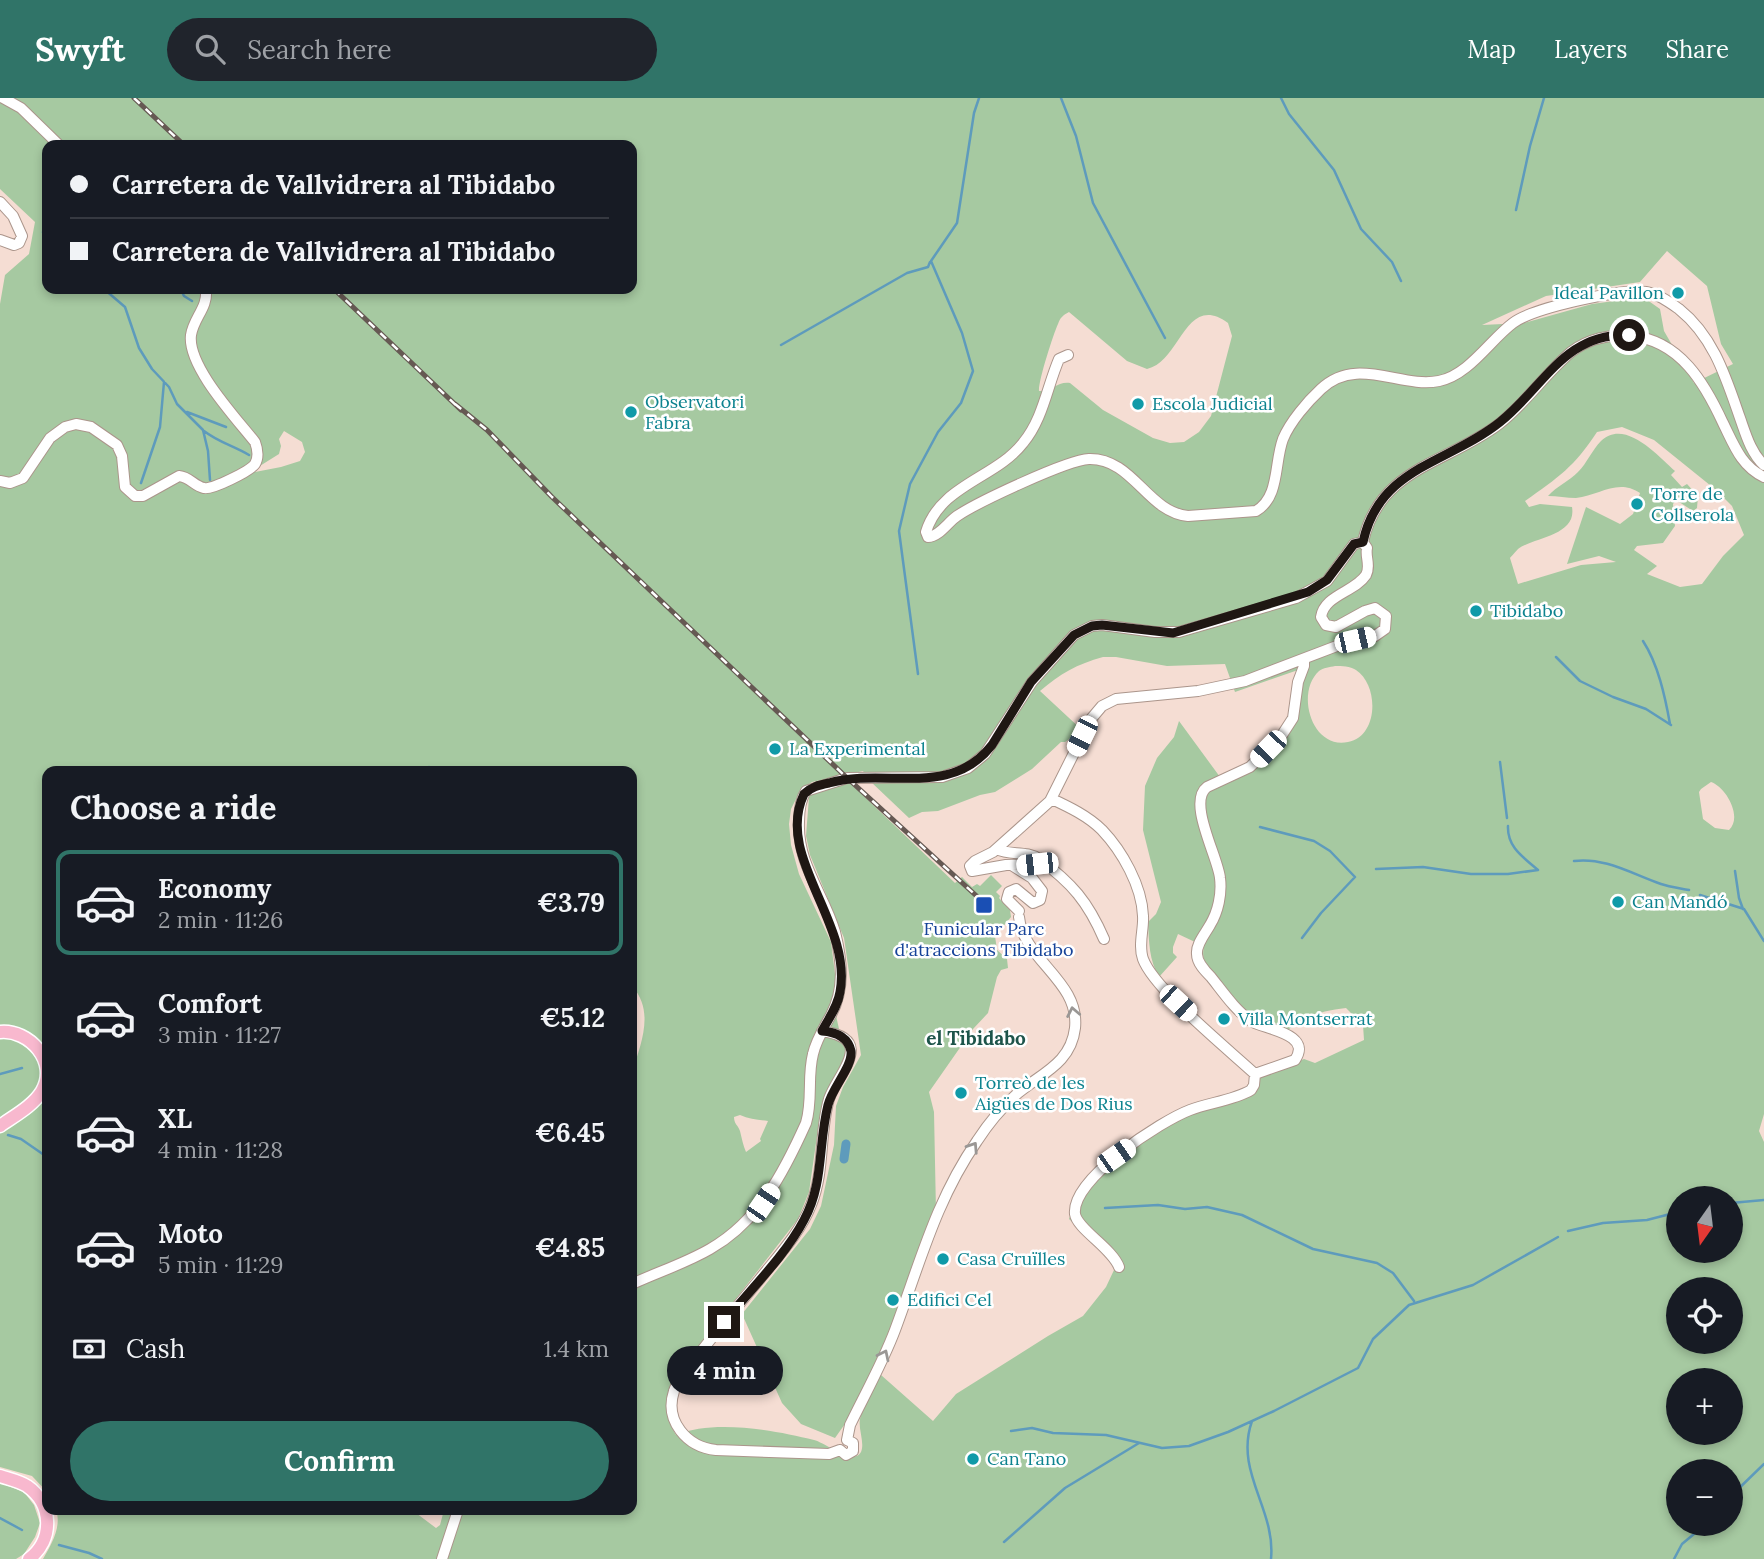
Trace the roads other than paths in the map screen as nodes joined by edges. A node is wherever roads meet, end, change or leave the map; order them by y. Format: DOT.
graph roads {
  1 [pos="4,98"];
  2 [pos="53,140"];
  3 [pos="0,202"];
  4 [pos="0,240"];
  5 [pos="206,294"];
  6 [pos="1069,355"];
  7 [pos="1764,465"];
  8 [pos="1764,477"];
  9 [pos="0,481"];
  10 [pos="1363,542"];
  11 [pos="1353,549"];
  12 [pos="1365,554"];
  13 [pos="1304,659"];
  14 [pos="1052,799"];
  15 [pos="997,849"];
  16 [pos="1040,859"];
  17 [pos="1013,866"];
  18 [pos="1104,939"];
  19 [pos="0,1030"];
  20 [pos="822,1031"];
  21 [pos="42,1047"];
  22 [pos="42,1057"];
  23 [pos="1255,1074"];
  24 [pos="42,1088"];
  25 [pos="42,1098"];
  26 [pos="0,1126"];
  27 [pos="0,1132"];
  28 [pos="1119,1267"];
  29 [pos="637,1282"];
  30 [pos="0,1473"];
  31 [pos="42,1495"];
  32 [pos="42,1503"];
  33 [pos="47,1515"];
  34 [pos="50,1515"];
  35 [pos="456,1515"];
  36 [pos="29,1559"];
  37 [pos="37,1559"];
  38 [pos="442,1559"];
  1 -- 2 [label="street"];
  3 -- 4 [label="street"];
  5 -- 9 [label="street"];
  6 -- 7 [label="street"];
  8 -- 10 [label="street"];
  10 -- 11 [label="street"];
  10 -- 12 [label="street"];
  11 -- 12 [label="street"];
  11 -- 20 [label="street"];
  12 -- 13 [label="street"];
  13 -- 14 [label="street"];
  13 -- 23 [label="street"];
  14 -- 15 [label="street"];
  14 -- 23 [label="street"];
  15 -- 16 [label="street"];
  15 -- 17 [label="street"];
  16 -- 17 [label="street"];
  16 -- 18 [label="street"];
  20 -- 17 [label="street, one-way"];
  19 -- 21 [label="main road"];
  19 -- 22 [label="main road"];
  20 -- 29 [label="street"];
  23 -- 28 [label="street"];
  24 -- 26 [label="main road"];
  25 -- 27 [label="main road"];
  30 -- 31 [label="main road"];
  30 -- 32 [label="main road"];
  33 -- 36 [label="main road"];
  34 -- 37 [label="main road"];
  35 -- 38 [label="street"];
}
